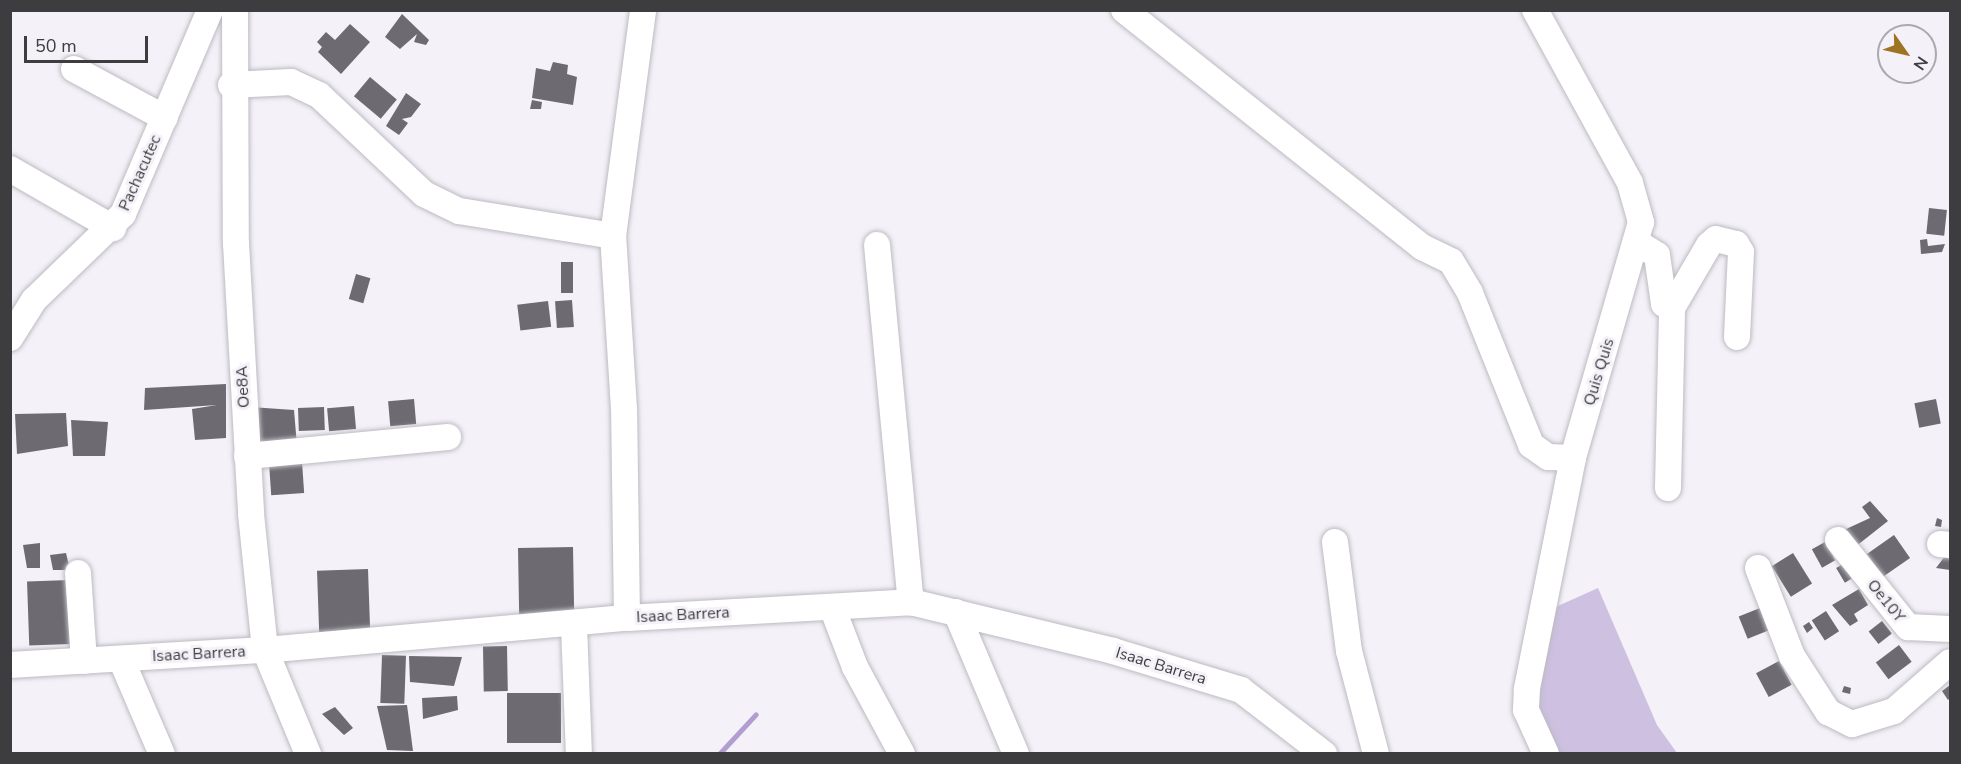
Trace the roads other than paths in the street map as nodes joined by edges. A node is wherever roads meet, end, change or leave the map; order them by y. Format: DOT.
graph roads {
  1 [pos="210,10"];
  2 [pos="235,10"];
  3 [pos="643,10"];
  4 [pos="1124,10"];
  5 [pos="1534,10"];
  6 [pos="74,69"];
  7 [pos="231,85"];
  8 [pos="165,118"];
  9 [pos="10,169"];
  10 [pos="113,228"];
  11 [pos="613,236"];
  12 [pos="1639,244"];
  13 [pos="877,245"];
  14 [pos="1672,308"];
  15 [pos="1737,337"];
  16 [pos="10,338"];
  17 [pos="448,437"];
  18 [pos="247,456"];
  19 [pos="1573,458"];
  20 [pos="1668,488"];
  21 [pos="1838,540"];
  22 [pos="1335,542"];
  23 [pos="1758,568"];
  24 [pos="78,573"];
  25 [pos="911,602"];
  26 [pos="832,607"];
  27 [pos="956,612"];
  28 [pos="627,618"];
  29 [pos="574,626"];
  30 [pos="1950,629"];
  31 [pos="265,650"];
  32 [pos="121,659"];
  33 [pos="84,661"];
  34 [pos="1950,662"];
  35 [pos="10,665"];
  36 [pos="162,753"];
  37 [pos="308,753"];
  38 [pos="579,753"];
  39 [pos="902,753"];
  40 [pos="1016,753"];
  41 [pos="1324,753"];
  42 [pos="1376,753"];
  43 [pos="1546,753"];
  1 -- 8 [label="street, Pachacutec"];
  2 -- 7 [label="street, Oe8A"];
  3 -- 11 [label="street"];
  4 -- 19 [label="street"];
  5 -- 12 [label="street, Quis Quis"];
  6 -- 8 [label="street"];
  7 -- 11 [label="street"];
  7 -- 18 [label="street, Oe8A"];
  8 -- 10 [label="street, Pachacutec"];
  9 -- 10 [label="street"];
  10 -- 16 [label="street, Pachacutec"];
  11 -- 28 [label="street"];
  12 -- 14 [label="street"];
  12 -- 19 [label="street, Quis Quis"];
  13 -- 25 [label="street"];
  14 -- 15 [label="street"];
  14 -- 20 [label="street"];
  17 -- 18 [label="street"];
  18 -- 31 [label="street, Oe8A"];
  19 -- 43 [label="street, Quis Quis"];
  21 -- 30 [label="street, Oe10Y"];
  22 -- 42 [label="street"];
  23 -- 34 [label="street"];
  24 -- 33 [label="street"];
  25 -- 26 [label="street, Isaac Barrera"];
  25 -- 27 [label="street, Isaac Barrera"];
  26 -- 28 [label="street, Isaac Barrera"];
  26 -- 39 [label="street"];
  27 -- 40 [label="street"];
  27 -- 41 [label="street, Isaac Barrera"];
  28 -- 29 [label="street, Isaac Barrera"];
  29 -- 31 [label="street, Isaac Barrera"];
  29 -- 38 [label="street"];
  31 -- 32 [label="street, Isaac Barrera"];
  31 -- 37 [label="street, Oe8A"];
  32 -- 33 [label="street, Isaac Barrera"];
  32 -- 36 [label="street"];
  33 -- 35 [label="street, Isaac Barrera"];
}
